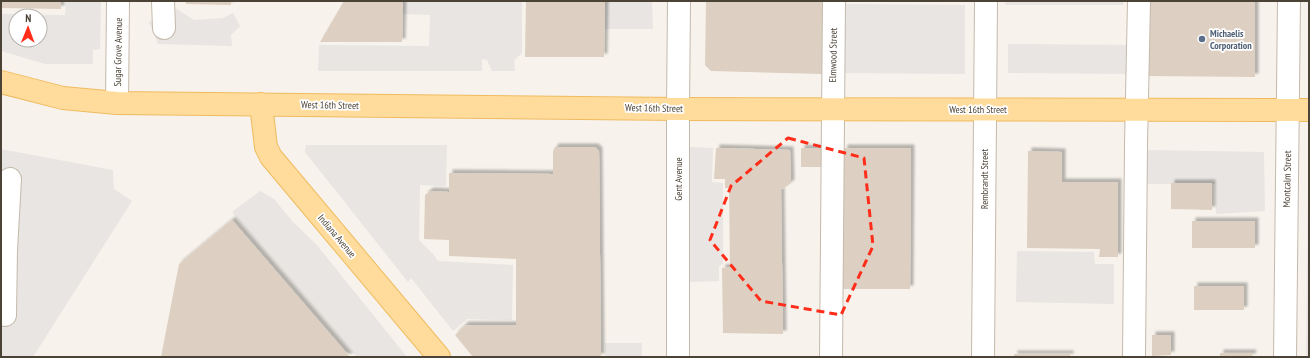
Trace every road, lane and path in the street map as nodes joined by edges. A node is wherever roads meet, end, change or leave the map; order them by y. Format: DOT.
graph roads {
  1 [pos="118,1"];
  2 [pos="164,1"];
  3 [pos="679,1"];
  4 [pos="834,1"];
  5 [pos="986,1"];
  6 [pos="1139,1"];
  7 [pos="1289,1"];
  8 [pos="164,28"];
  9 [pos="1,82"];
  10 [pos="117,103"];
  11 [pos="261,104"];
  12 [pos="678,108"];
  13 [pos="832,109"];
  14 [pos="984,110"];
  15 [pos="1136,110"];
  16 [pos="1299,110"];
  17 [pos="10,179"];
  18 [pos="5,315"];
  19 [pos="439,357"];
  20 [pos="678,357"];
  21 [pos="831,357"];
  22 [pos="983,357"];
  23 [pos="1134,357"];
  24 [pos="1285,357"];
  1 -- 10 [label="street, Sugar Grove Avenue"];
  2 -- 8 [label="street"];
  3 -- 12 [label="street, Gent Avenue"];
  4 -- 13 [label="street, Elmwood Street"];
  5 -- 14 [label="street, Rembrandt Street"];
  6 -- 15 [label="street"];
  7 -- 16 [label="street, Montcalm Street"];
  9 -- 10 [label="main road, West 16th Street"];
  10 -- 11 [label="main road, West 16th Street"];
  11 -- 12 [label="main road, West 16th Street"];
  11 -- 19 [label="main road, Indiana Avenue"];
  12 -- 13 [label="main road, West 16th Street"];
  12 -- 20 [label="street, Gent Avenue"];
  13 -- 14 [label="main road, West 16th Street"];
  13 -- 21 [label="street, Elmwood Street"];
  14 -- 15 [label="main road, West 16th Street"];
  14 -- 22 [label="street, Rembrandt Street"];
  15 -- 16 [label="main road, West 16th Street"];
  15 -- 23 [label="street"];
  16 -- 24 [label="street, Montcalm Street"];
  17 -- 18 [label="street"];
}
